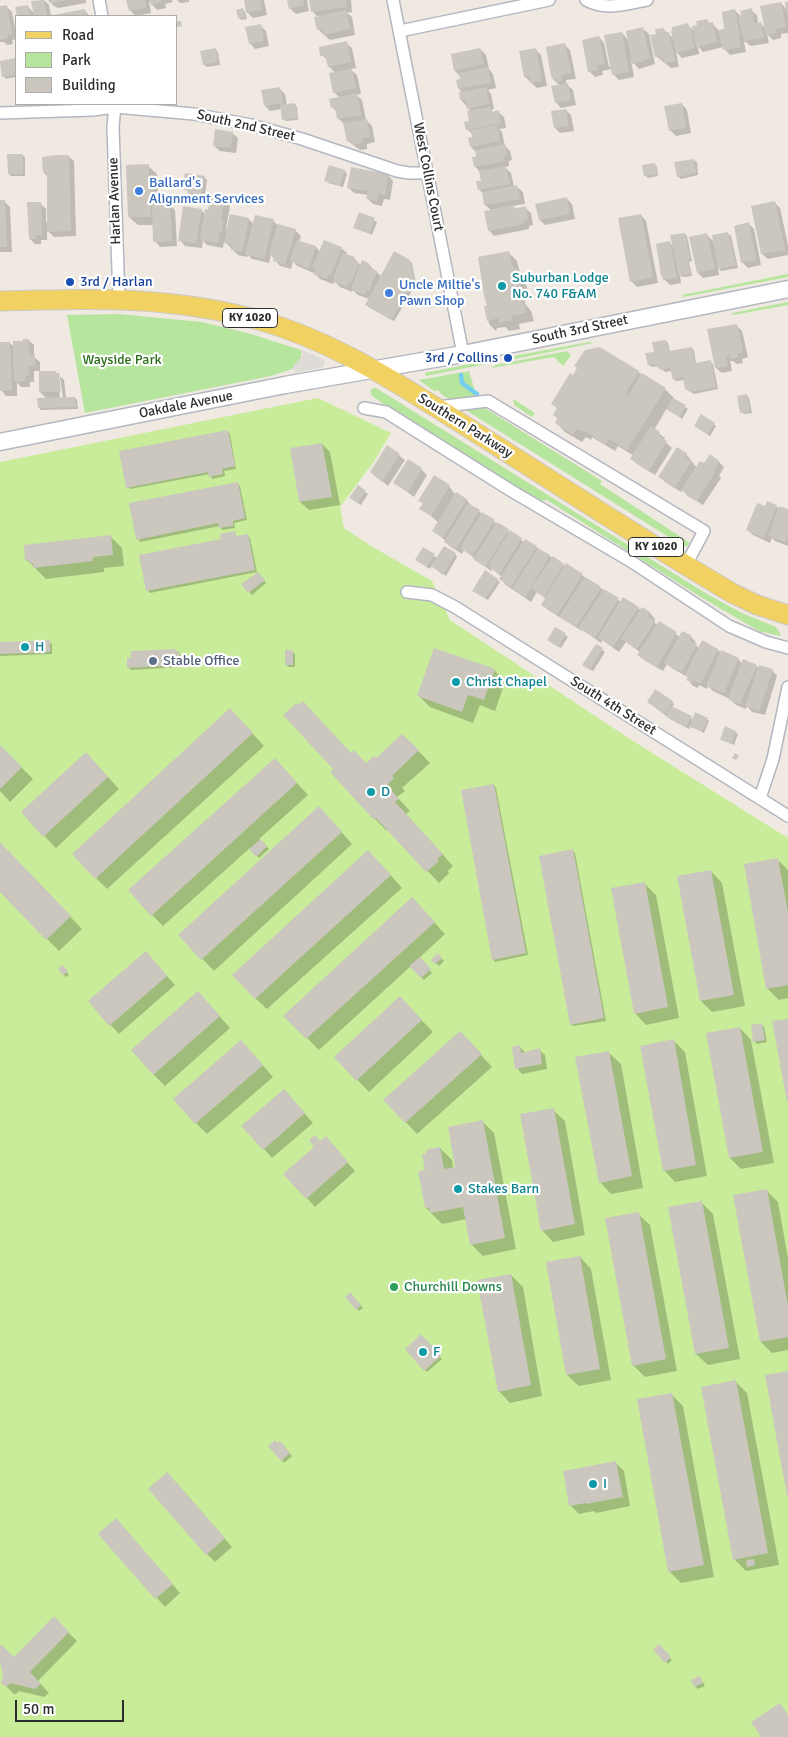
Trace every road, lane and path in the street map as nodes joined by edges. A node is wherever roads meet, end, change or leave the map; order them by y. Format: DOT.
graph roads {
  1 [pos="99,0"];
  2 [pos="393,0"];
  3 [pos="549,0"];
  4 [pos="586,0"];
  5 [pos="648,0"];
  6 [pos="102,15"];
  7 [pos="400,31"];
  8 [pos="115,105"];
  9 [pos="0,113"];
  10 [pos="427,173"];
  11 [pos="788,289"];
  12 [pos="119,299"];
  13 [pos="0,301"];
  14 [pos="463,354"];
  15 [pos="373,370"];
  16 [pos="435,407"];
  17 [pos="364,408"];
  18 [pos="0,442"];
  19 [pos="686,565"];
  20 [pos="407,592"];
  21 [pos="788,615"];
  22 [pos="788,648"];
  23 [pos="788,688"];
  24 [pos="760,798"];
  25 [pos="788,816"];
  1 -- 6 [label="street"];
  2 -- 7 [label="street, West Collins Court"];
  3 -- 7 [label="street"];
  4 -- 5 [label="street"];
  7 -- 10 [label="street, West Collins Court"];
  8 -- 9 [label="street, South 2nd Street"];
  8 -- 10 [label="street, South 2nd Street"];
  8 -- 12 [label="street, Harlan Avenue"];
  10 -- 14 [label="street, West Collins Court"];
  11 -- 14 [label="main road, South 3rd Street"];
  12 -- 13 [label="main road, KY 1020"];
  12 -- 15 [label="main road, Southern Parkway / KY 1020"];
  14 -- 15 [label="main road, South 3rd Street"];
  15 -- 16 [label="main road, Southern Parkway / KY 1020"];
  15 -- 18 [label="main road, Oakdale Avenue"];
  16 -- 19 [label="main road, Southern Parkway / KY 1020"];
  16 -- 19 [label="street"];
  17 -- 22 [label="street"];
  19 -- 21 [label="main road, Southern Parkway / KY 1020"];
  20 -- 24 [label="street, South 4th Street"];
  23 -- 24 [label="street"];
  24 -- 25 [label="street, South 4th Street"];
}
